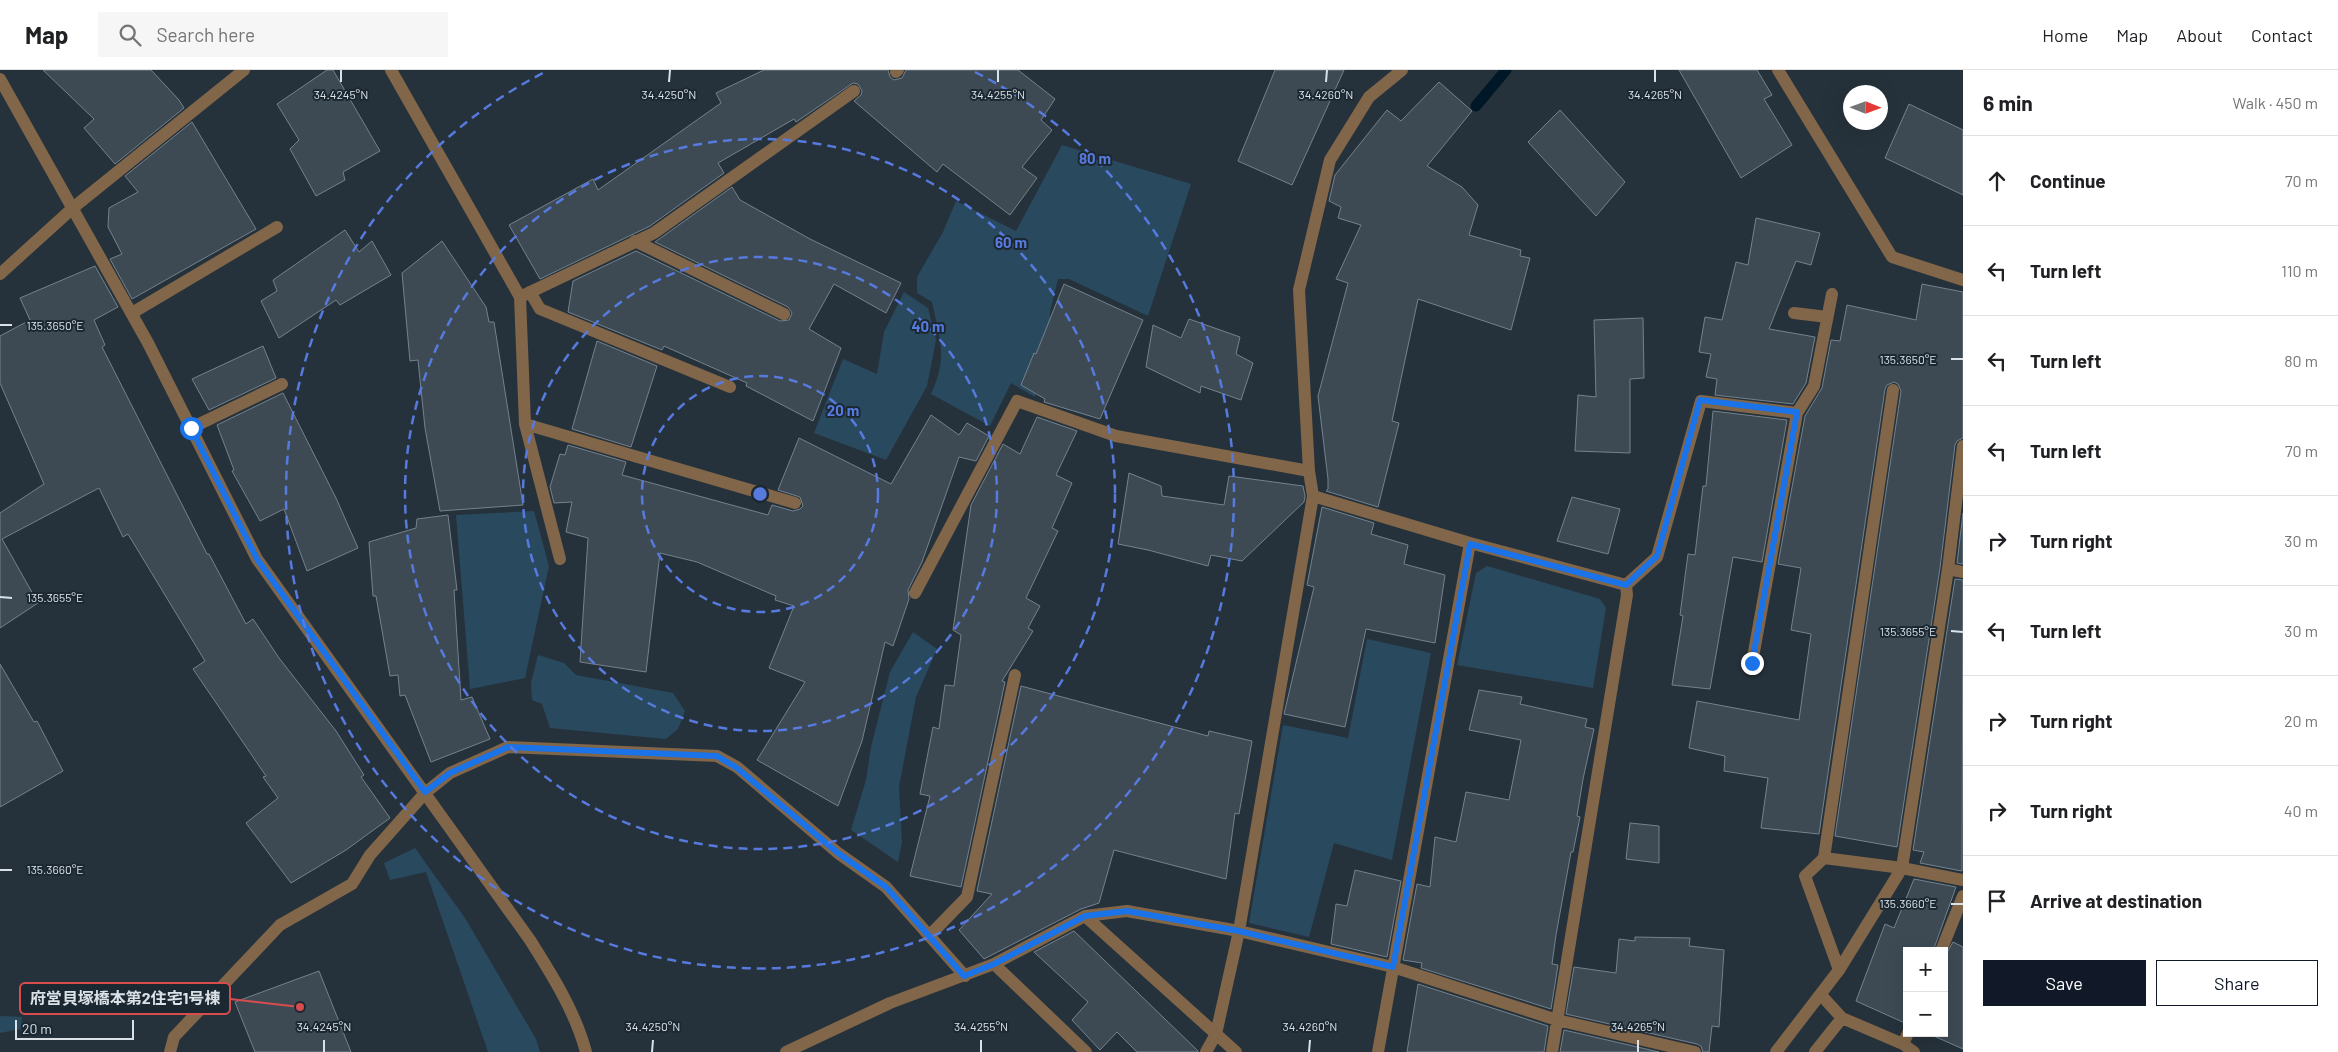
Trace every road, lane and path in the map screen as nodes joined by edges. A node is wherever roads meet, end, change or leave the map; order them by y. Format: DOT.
graph roads {
  1 [pos="244,70"];
  2 [pos="391,70"];
  3 [pos="1402,70"];
  4 [pos="1778,70"];
  5 [pos="0,79"];
  6 [pos="854,91"];
  7 [pos="74,207"];
  8 [pos="277,227"];
  9 [pos="635,242"];
  10 [pos="0,274"];
  11 [pos="1963,280"];
  12 [pos="1832,294"];
  13 [pos="525,295"];
  14 [pos="132,313"];
  15 [pos="1794,313"];
  16 [pos="784,314"];
  17 [pos="1827,317"];
  18 [pos="282,384"];
  19 [pos="730,387"];
  20 [pos="1892,390"];
  21 [pos="1797,412"];
  22 [pos="525,424"];
  23 [pos="191,428"];
  24 [pos="1963,446"];
  25 [pos="1309,471"];
  26 [pos="1313,496"];
  27 [pos="795,503"];
  28 [pos="1470,544"];
  29 [pos="560,559"];
  30 [pos="1948,569"];
  31 [pos="1963,572"];
  32 [pos="1626,585"];
  33 [pos="915,593"];
  34 [pos="1752,663"];
  35 [pos="1015,676"];
  36 [pos="425,792"];
  37 [pos="1824,858"];
  38 [pos="1902,868"];
  39 [pos="1963,880"];
  40 [pos="1963,896"];
  41 [pos="1085,916"];
  42 [pos="1239,931"];
  43 [pos="929,936"];
  44 [pos="1943,947"];
  45 [pos="994,964"];
  46 [pos="1393,967"];
  47 [pos="1839,970"];
  48 [pos="964,976"];
  49 [pos="1821,995"];
  50 [pos="1842,1018"];
  51 [pos="1557,1020"];
  52 [pos="1216,1034"];
  53 [pos="1906,1039"];
  54 [pos="170,1052"];
  55 [pos="586,1052"];
  56 [pos="786,1052"];
  57 [pos="1086,1052"];
  58 [pos="1206,1052"];
  59 [pos="1236,1052"];
  60 [pos="1378,1052"];
  61 [pos="1552,1052"];
  62 [pos="1695,1052"];
  63 [pos="1776,1052"];
  64 [pos="1815,1052"];
  65 [pos="1914,1052"];
  1 -- 7 [label="street"];
  2 -- 13 [label="street"];
  3 -- 25 [label="street"];
  4 -- 11 [label="street"];
  5 -- 7 [label="street"];
  6 -- 9 [label="street"];
  7 -- 10 [label="street"];
  7 -- 14 [label="street"];
  8 -- 14 [label="street"];
  9 -- 13 [label="street"];
  9 -- 16 [label="street"];
  12 -- 17 [label="street"];
  13 -- 19 [label="street"];
  13 -- 22 [label="street"];
  14 -- 23 [label="street"];
  15 -- 17 [label="street"];
  17 -- 21 [label="street"];
  18 -- 23 [label="street"];
  20 -- 37 [label="street"];
  21 -- 32 [label="street"];
  21 -- 34 [label="street"];
  22 -- 27 [label="street"];
  22 -- 29 [label="street"];
  23 -- 36 [label="street"];
  24 -- 30 [label="street"];
  25 -- 26 [label="street"];
  25 -- 33 [label="street"];
  26 -- 28 [label="street"];
  26 -- 42 [label="street"];
  28 -- 32 [label="street"];
  28 -- 46 [label="street"];
  30 -- 31 [label="street"];
  30 -- 38 [label="street"];
  32 -- 51 [label="street"];
  35 -- 43 [label="street"];
  36 -- 43 [label="street"];
  36 -- 54 [label="street"];
  36 -- 55 [label="street"];
  37 -- 38 [label="street"];
  37 -- 47 [label="street"];
  38 -- 39 [label="street"];
  38 -- 47 [label="street"];
  40 -- 44 [label="street"];
  41 -- 42 [label="street"];
  41 -- 45 [label="street"];
  41 -- 52 [label="street"];
  42 -- 46 [label="street"];
  42 -- 52 [label="street"];
  43 -- 48 [label="street"];
  45 -- 48 [label="street"];
  45 -- 57 [label="street"];
  46 -- 51 [label="street"];
  46 -- 60 [label="street"];
  47 -- 49 [label="street"];
  48 -- 56 [label="street"];
  49 -- 50 [label="street"];
  49 -- 63 [label="street"];
  50 -- 53 [label="street"];
  50 -- 64 [label="street"];
  51 -- 61 [label="street"];
  51 -- 62 [label="street"];
  52 -- 58 [label="street"];
  52 -- 59 [label="street"];
  53 -- 65 [label="street"];
}
